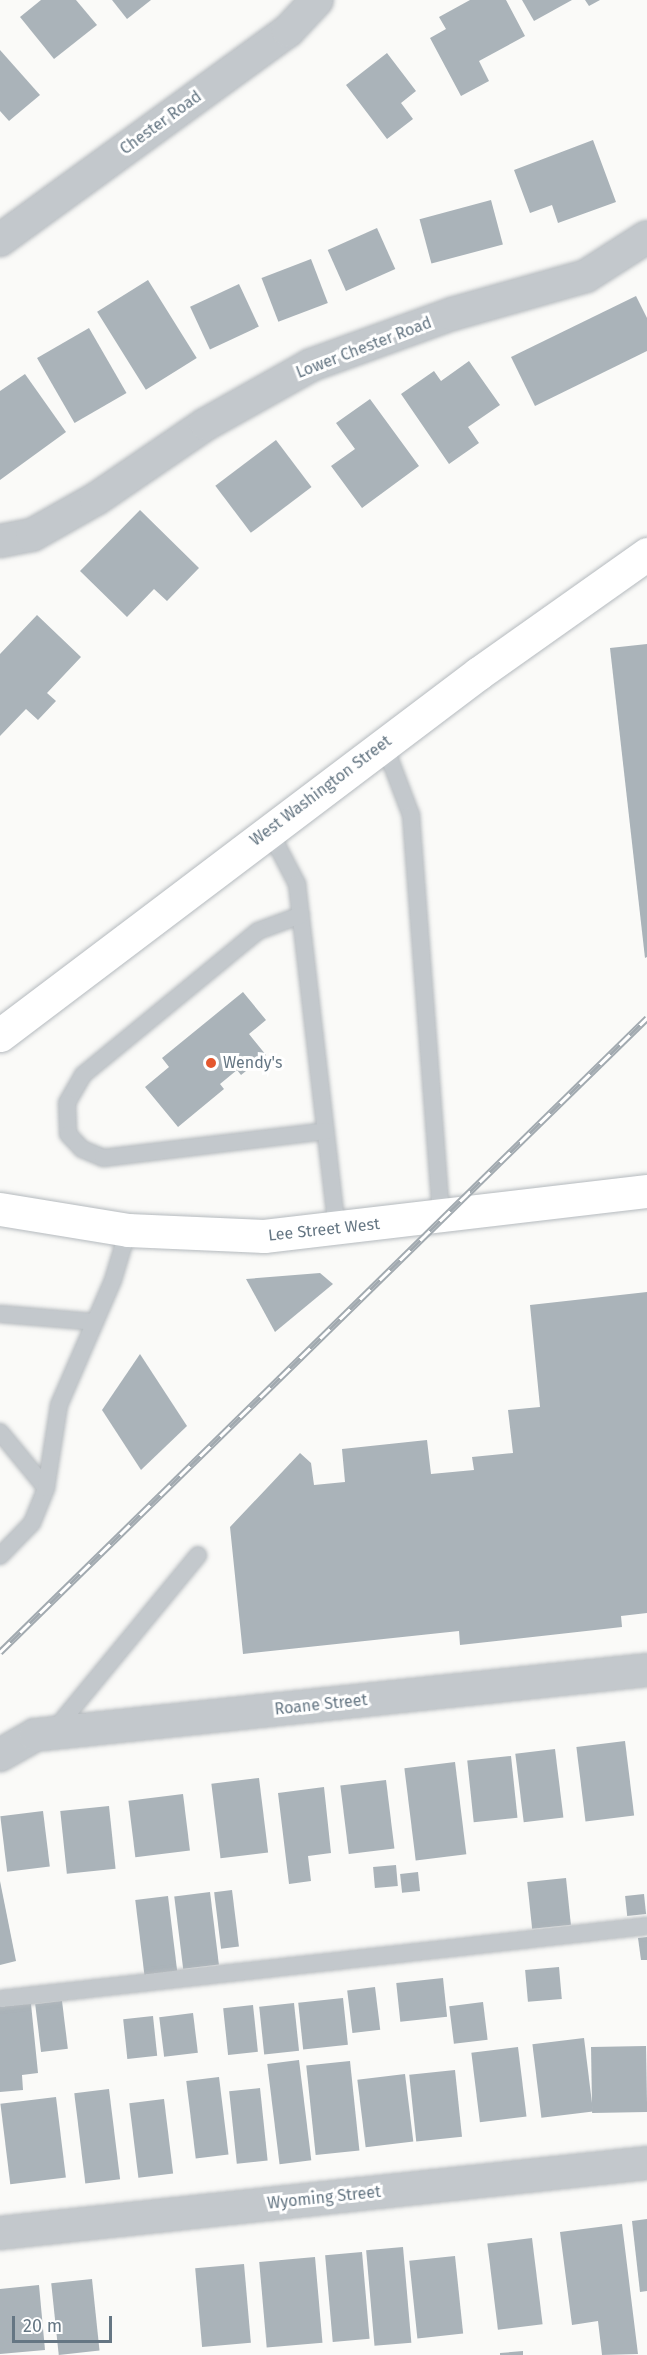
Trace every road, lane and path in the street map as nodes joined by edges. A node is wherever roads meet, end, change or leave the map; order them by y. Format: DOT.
graph roads {
  1 [pos="317,0"];
  2 [pos="647,237"];
  3 [pos="0,240"];
  4 [pos="0,541"];
  5 [pos="647,554"];
  6 [pos="384,744"];
  7 [pos="269,830"];
  8 [pos="301,915"];
  9 [pos="62,991"];
  10 [pos="0,1035"];
  11 [pos="0,1054"];
  12 [pos="325,1131"];
  13 [pos="647,1191"];
  14 [pos="4,1208"];
  15 [pos="441,1218"];
  16 [pos="337,1229"];
  17 [pos="128,1230"];
  18 [pos="0,1314"];
  19 [pos="95,1322"];
  20 [pos="0,1432"];
  21 [pos="46,1488"];
  22 [pos="198,1555"];
  23 [pos="0,1556"];
  24 [pos="647,1671"];
  25 [pos="51,1733"];
  26 [pos="0,1755"];
  27 [pos="647,1926"];
  28 [pos="0,1999"];
  29 [pos="647,2163"];
  30 [pos="0,2233"];
  1 -- 3 [label="street, Chester Road"];
  2 -- 4 [label="street, Lower Chester Road"];
  5 -- 6 [label="main road, West Washington Street"];
  6 -- 7 [label="main road, West Washington Street"];
  6 -- 15 [label="lane"];
  7 -- 8 [label="lane"];
  7 -- 9 [label="main road, West Washington Street"];
  8 -- 12 [label="lane"];
  8 -- 12 [label="lane"];
  9 -- 10 [label="main road, West Washington Street"];
  9 -- 11 [label="main road"];
  12 -- 16 [label="lane"];
  13 -- 15 [label="main road, Lee Street West"];
  14 -- 17 [label="main road, Lee Street West"];
  15 -- 16 [label="main road, Lee Street West"];
  16 -- 17 [label="main road, Lee Street West"];
  17 -- 19 [label="lane"];
  18 -- 19 [label="lane"];
  19 -- 21 [label="lane"];
  20 -- 21 [label="lane"];
  21 -- 23 [label="lane"];
  22 -- 25 [label="lane"];
  24 -- 25 [label="street, Roane Street"];
  25 -- 26 [label="street, Roane Street"];
  27 -- 28 [label="lane"];
  29 -- 30 [label="street, Wyoming Street"];
}
